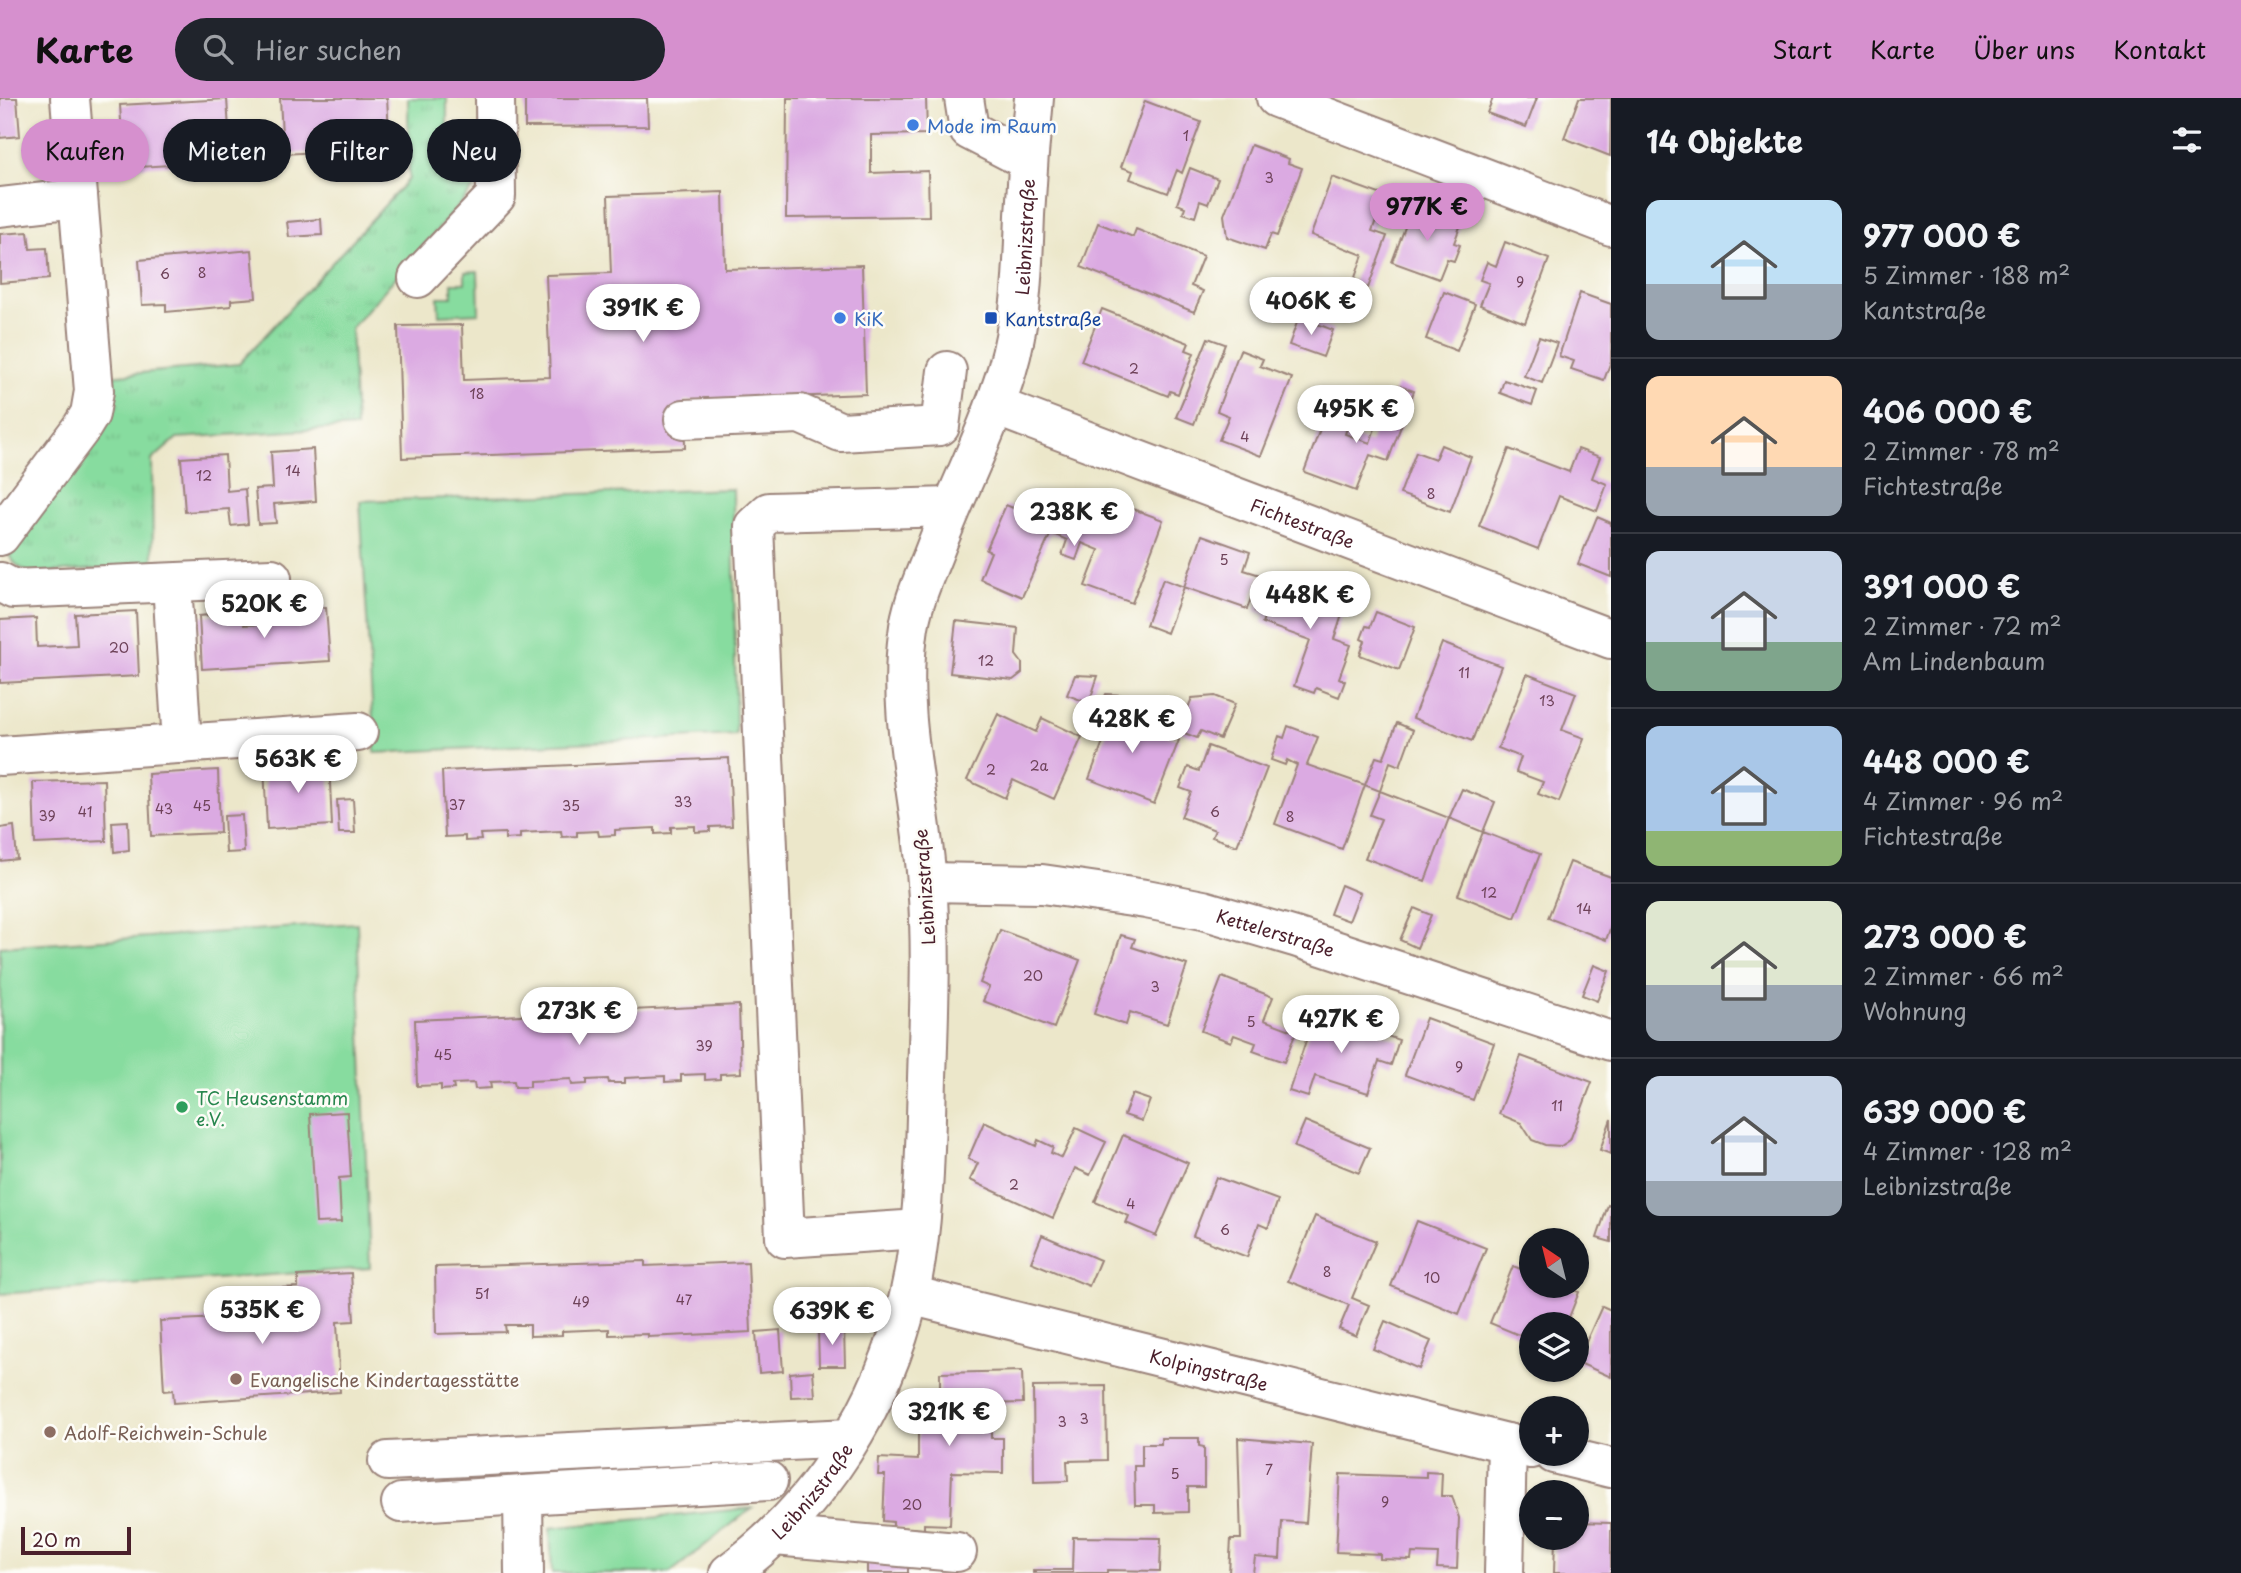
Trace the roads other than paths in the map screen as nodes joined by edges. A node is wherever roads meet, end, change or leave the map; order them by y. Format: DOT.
graph roads {
  1 [pos="70,98"];
  2 [pos="495,98"];
  3 [pos="964,98"];
  4 [pos="1034,98"];
  5 [pos="1276,98"];
  6 [pos="1027,160"];
  7 [pos="78,198"];
  8 [pos="0,207"];
  9 [pos="1611,226"];
  10 [pos="418,278"];
  11 [pos="947,372"];
  12 [pos="995,406"];
  13 [pos="684,419"];
  14 [pos="951,507"];
  15 [pos="0,536"];
  16 [pos="272,578"];
  17 [pos="0,582"];
  18 [pos="172,583"];
  19 [pos="1611,639"];
  20 [pos="358,733"];
  21 [pos="182,744"];
  22 [pos="0,756"];
  23 [pos="927,882"];
  24 [pos="1611,1041"];
  25 [pos="919,1229"];
  26 [pos="909,1295"];
  27 [pos="850,1438"];
  28 [pos="1519,1446"];
  29 [pos="388,1461"];
  30 [pos="1589,1463"];
  31 [pos="1611,1468"];
  32 [pos="768,1481"];
  33 [pos="523,1495"];
  34 [pos="401,1503"];
  35 [pos="775,1536"];
  36 [pos="957,1552"];
  37 [pos="524,1573"];
  38 [pos="729,1573"];
  39 [pos="1504,1573"];
  1 -- 7 [label="street"];
  2 -- 10 [label="street"];
  3 -- 6 [label="street, Leibnizstraße"];
  4 -- 6 [label="street, Leibnizstraße"];
  5 -- 9 [label="street"];
  6 -- 12 [label="street, Leibnizstraße"];
  7 -- 8 [label="street"];
  7 -- 15 [label="street"];
  11 -- 13 [label="street"];
  12 -- 14 [label="street, Leibnizstraße"];
  12 -- 19 [label="street, Fichtestraße"];
  14 -- 23 [label="street, Leibnizstraße"];
  14 -- 25 [label="street"];
  16 -- 18 [label="street"];
  17 -- 18 [label="street"];
  18 -- 21 [label="street"];
  20 -- 21 [label="street"];
  21 -- 22 [label="street"];
  23 -- 24 [label="street, Kettelerstraße"];
  23 -- 25 [label="street, Leibnizstraße"];
  25 -- 26 [label="street, Leibnizstraße"];
  26 -- 27 [label="street, Leibnizstraße"];
  26 -- 28 [label="street, Kolpingstraße"];
  27 -- 29 [label="street"];
  27 -- 35 [label="street, Leibnizstraße"];
  28 -- 39 [label="street, Kolpingstraße"];
  30 -- 31 [label="street"];
  32 -- 33 [label="street"];
  33 -- 34 [label="street"];
  33 -- 37 [label="street"];
  35 -- 36 [label="street"];
  35 -- 38 [label="street, Leibnizstraße"];
}
